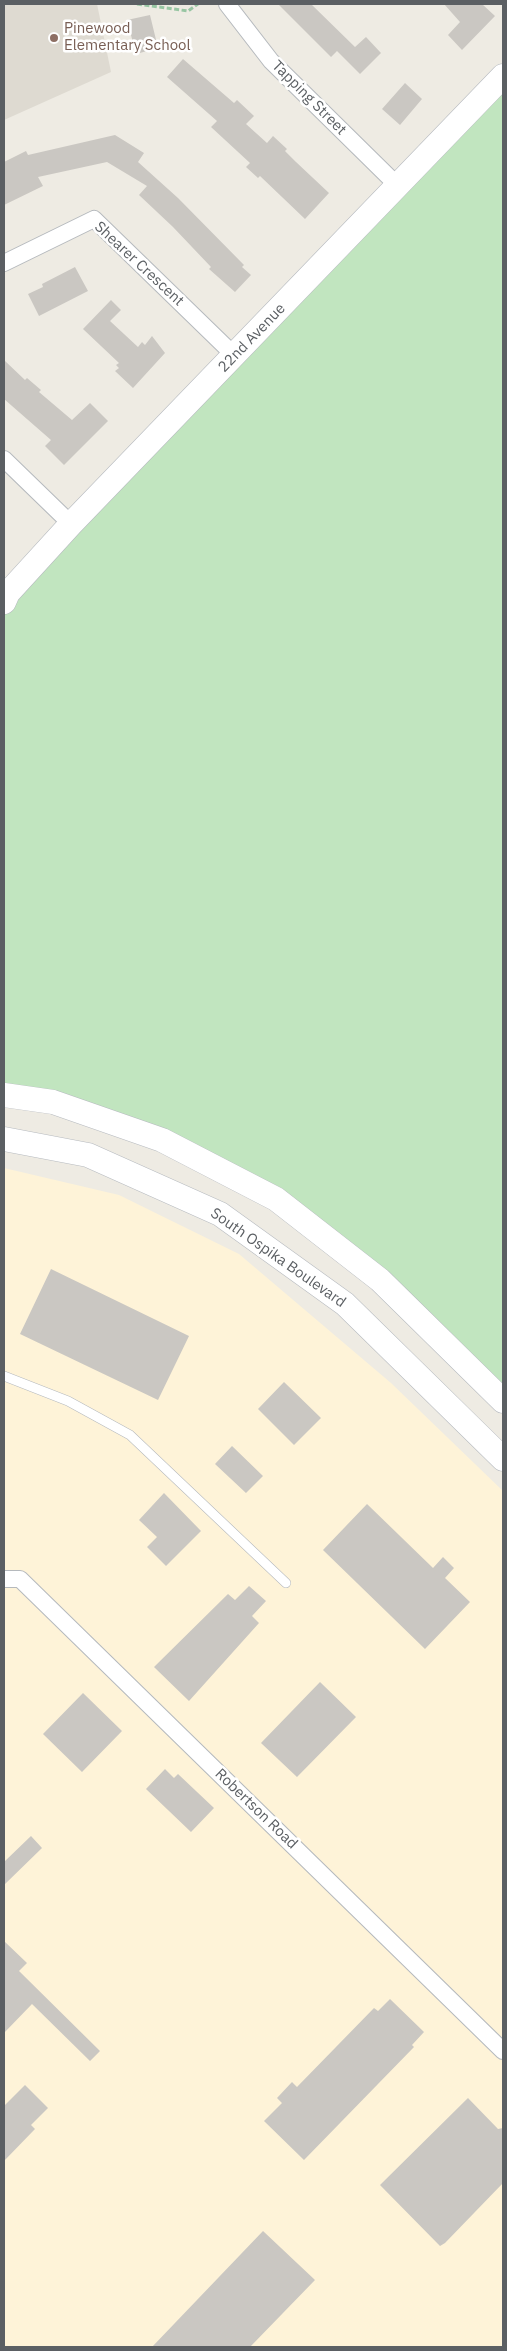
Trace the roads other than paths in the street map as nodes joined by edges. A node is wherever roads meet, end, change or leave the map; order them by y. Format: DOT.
graph roads {
  1 [pos="227,4"];
  2 [pos="503,76"];
  3 [pos="398,186"];
  4 [pos="4,263"];
  5 [pos="235,356"];
  6 [pos="4,459"];
  7 [pos="70,524"];
  8 [pos="4,602"];
  9 [pos="4,1095"];
  10 [pos="4,1139"];
  11 [pos="4,1376"];
  12 [pos="503,1401"];
  13 [pos="503,1458"];
  14 [pos="4,1579"];
  15 [pos="286,1583"];
  16 [pos="503,2051"];
  1 -- 3 [label="street, Tapping Street"];
  2 -- 3 [label="main road, 22nd Avenue"];
  3 -- 5 [label="main road, 22nd Avenue"];
  4 -- 5 [label="street, Shearer Crescent"];
  5 -- 7 [label="main road, 22nd Avenue"];
  6 -- 7 [label="street"];
  7 -- 8 [label="main road, 22nd Avenue"];
  9 -- 12 [label="main road"];
  10 -- 13 [label="main road, South Ospika Boulevard"];
  11 -- 15 [label="lane"];
  14 -- 16 [label="street, Robertson Road"];
}
